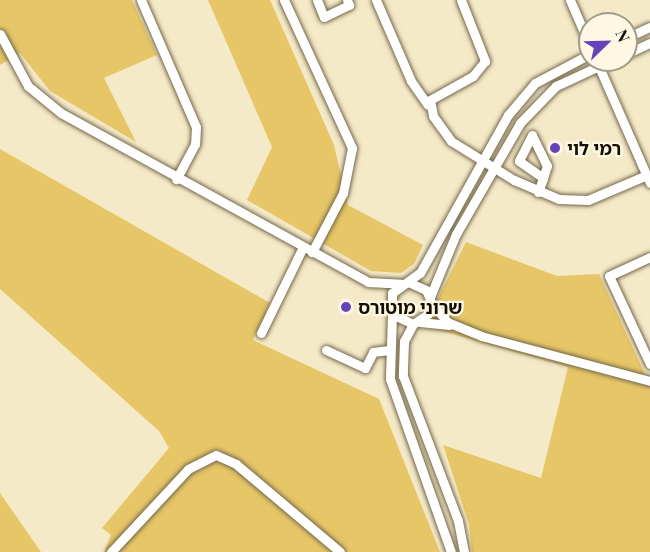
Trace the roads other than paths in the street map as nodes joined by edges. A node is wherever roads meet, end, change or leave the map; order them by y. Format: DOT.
graph roads {
  1 [pos="141,0"];
  2 [pos="284,0"];
  3 [pos="316,0"];
  4 [pos="347,0"];
  5 [pos="376,0"];
  6 [pos="461,0"];
  7 [pos="570,0"];
  8 [pos="578,18"];
  9 [pos="0,34"];
  10 [pos="578,60"];
  11 [pos="582,72"];
  12 [pos="601,72"];
  13 [pos="428,105"];
  14 [pos="481,160"];
  15 [pos="494,167"];
  16 [pos="543,178"];
  17 [pos="176,179"];
  18 [pos="648,179"];
  19 [pos="538,192"];
  20 [pos="307,249"];
  21 [pos="650,257"];
  22 [pos="368,282"];
  23 [pos="404,283"];
  24 [pos="430,300"];
  25 [pos="391,311"];
  26 [pos="416,323"];
  27 [pos="454,325"];
  28 [pos="261,333"];
  29 [pos="326,350"];
  30 [pos="389,350"];
  31 [pos="650,364"];
  32 [pos="650,381"];
  33 [pos="111,552"];
  34 [pos="340,552"];
  35 [pos="451,552"];
  36 [pos="464,552"];
  1 -- 17 [label="street"];
  2 -- 20 [label="street"];
  3 -- 4 [label="street"];
  5 -- 13 [label="street"];
  6 -- 13 [label="street"];
  7 -- 8 [label="street"];
  9 -- 17 [label="street"];
  10 -- 14 [label="street"];
  11 -- 15 [label="street"];
  12 -- 18 [label="street"];
  13 -- 14 [label="street"];
  14 -- 15 [label="street"];
  14 -- 23 [label="street"];
  15 -- 19 [label="street"];
  15 -- 24 [label="street"];
  16 -- 19 [label="street"];
  17 -- 20 [label="street"];
  18 -- 19 [label="street"];
  20 -- 22 [label="street"];
  20 -- 28 [label="street"];
  21 -- 31 [label="street"];
  22 -- 23 [label="street"];
  22 -- 25 [label="street"];
  23 -- 24 [label="street"];
  23 -- 25 [label="street"];
  24 -- 26 [label="street"];
  24 -- 27 [label="street"];
  25 -- 26 [label="street"];
  25 -- 30 [label="street"];
  26 -- 27 [label="street"];
  26 -- 36 [label="street"];
  27 -- 32 [label="street"];
  29 -- 30 [label="street"];
  30 -- 35 [label="street"];
  33 -- 34 [label="street"];
}
